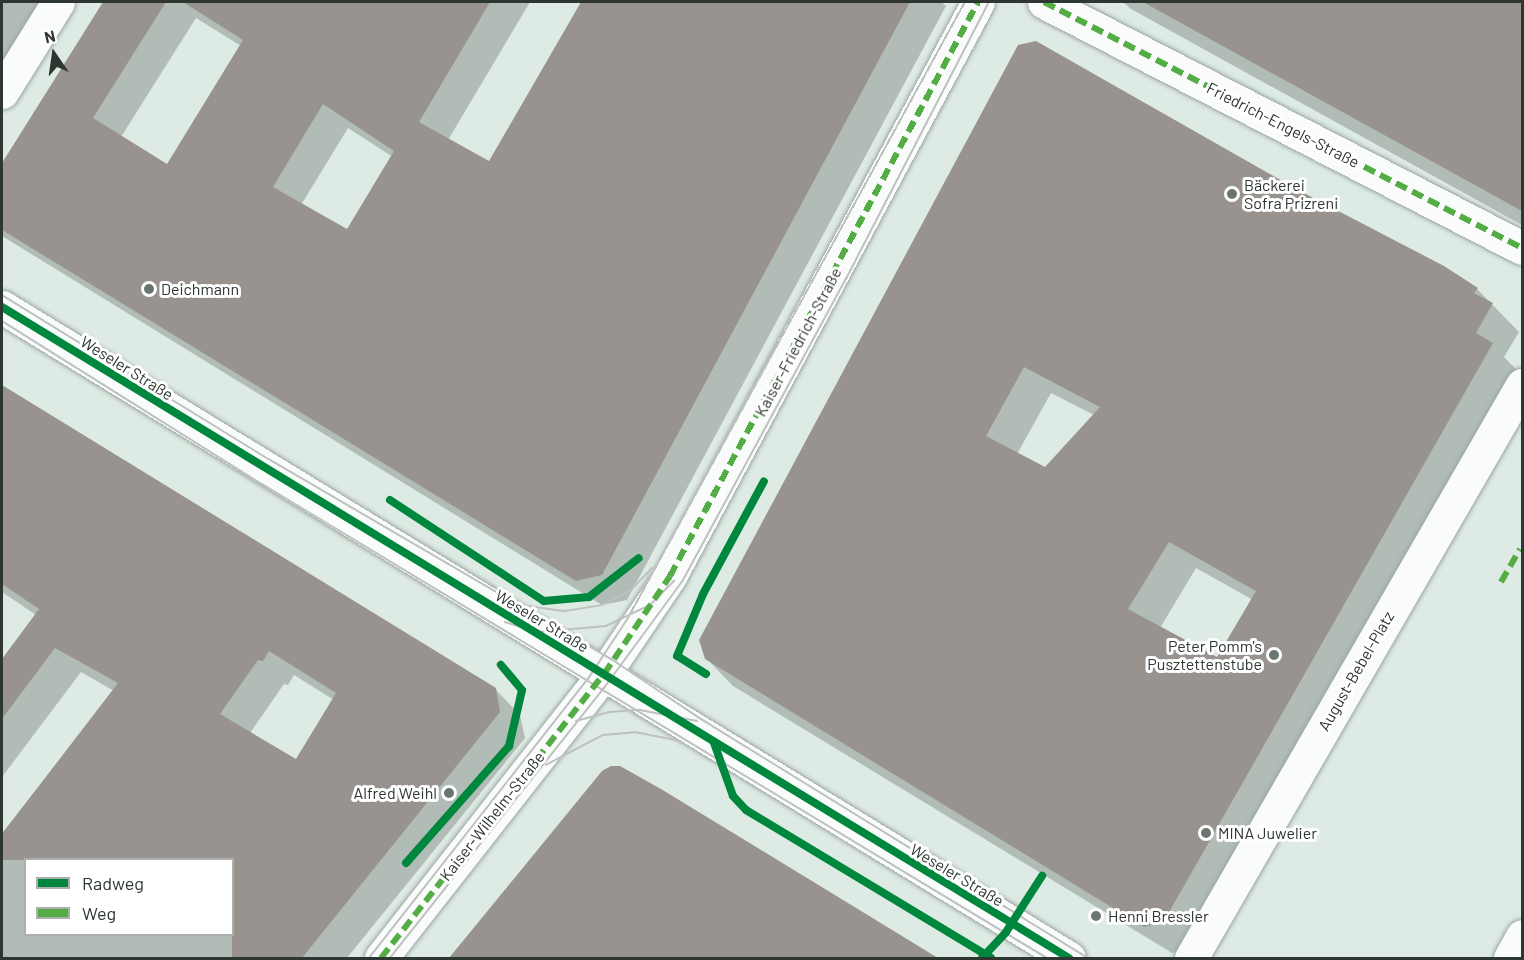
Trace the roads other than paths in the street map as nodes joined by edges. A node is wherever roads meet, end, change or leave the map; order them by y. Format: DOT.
graph roads {
  1 [pos="58,2"];
  2 [pos="978,2"];
  3 [pos="1044,2"];
  4 [pos="2,92"];
  5 [pos="1522,248"];
  6 [pos="2,307"];
  7 [pos="1522,385"];
  8 [pos="604,674"];
  9 [pos="1522,936"];
  10 [pos="1054,957"];
  11 [pos="381,958"];
  12 [pos="1191,958"];
  13 [pos="1510,958"];
  1 -- 4 [label="street"];
  2 -- 8 [label="street, Kaiser-Friedrich-Straße"];
  3 -- 5 [label="street, Friedrich-Engels-Straße"];
  6 -- 8 [label="street, Weseler Straße"];
  7 -- 12 [label="street, August-Bebel-Platz"];
  8 -- 10 [label="street, Weseler Straße"];
  8 -- 11 [label="street, Kaiser-Wilhelm-Straße"];
  9 -- 13 [label="street"];
}
